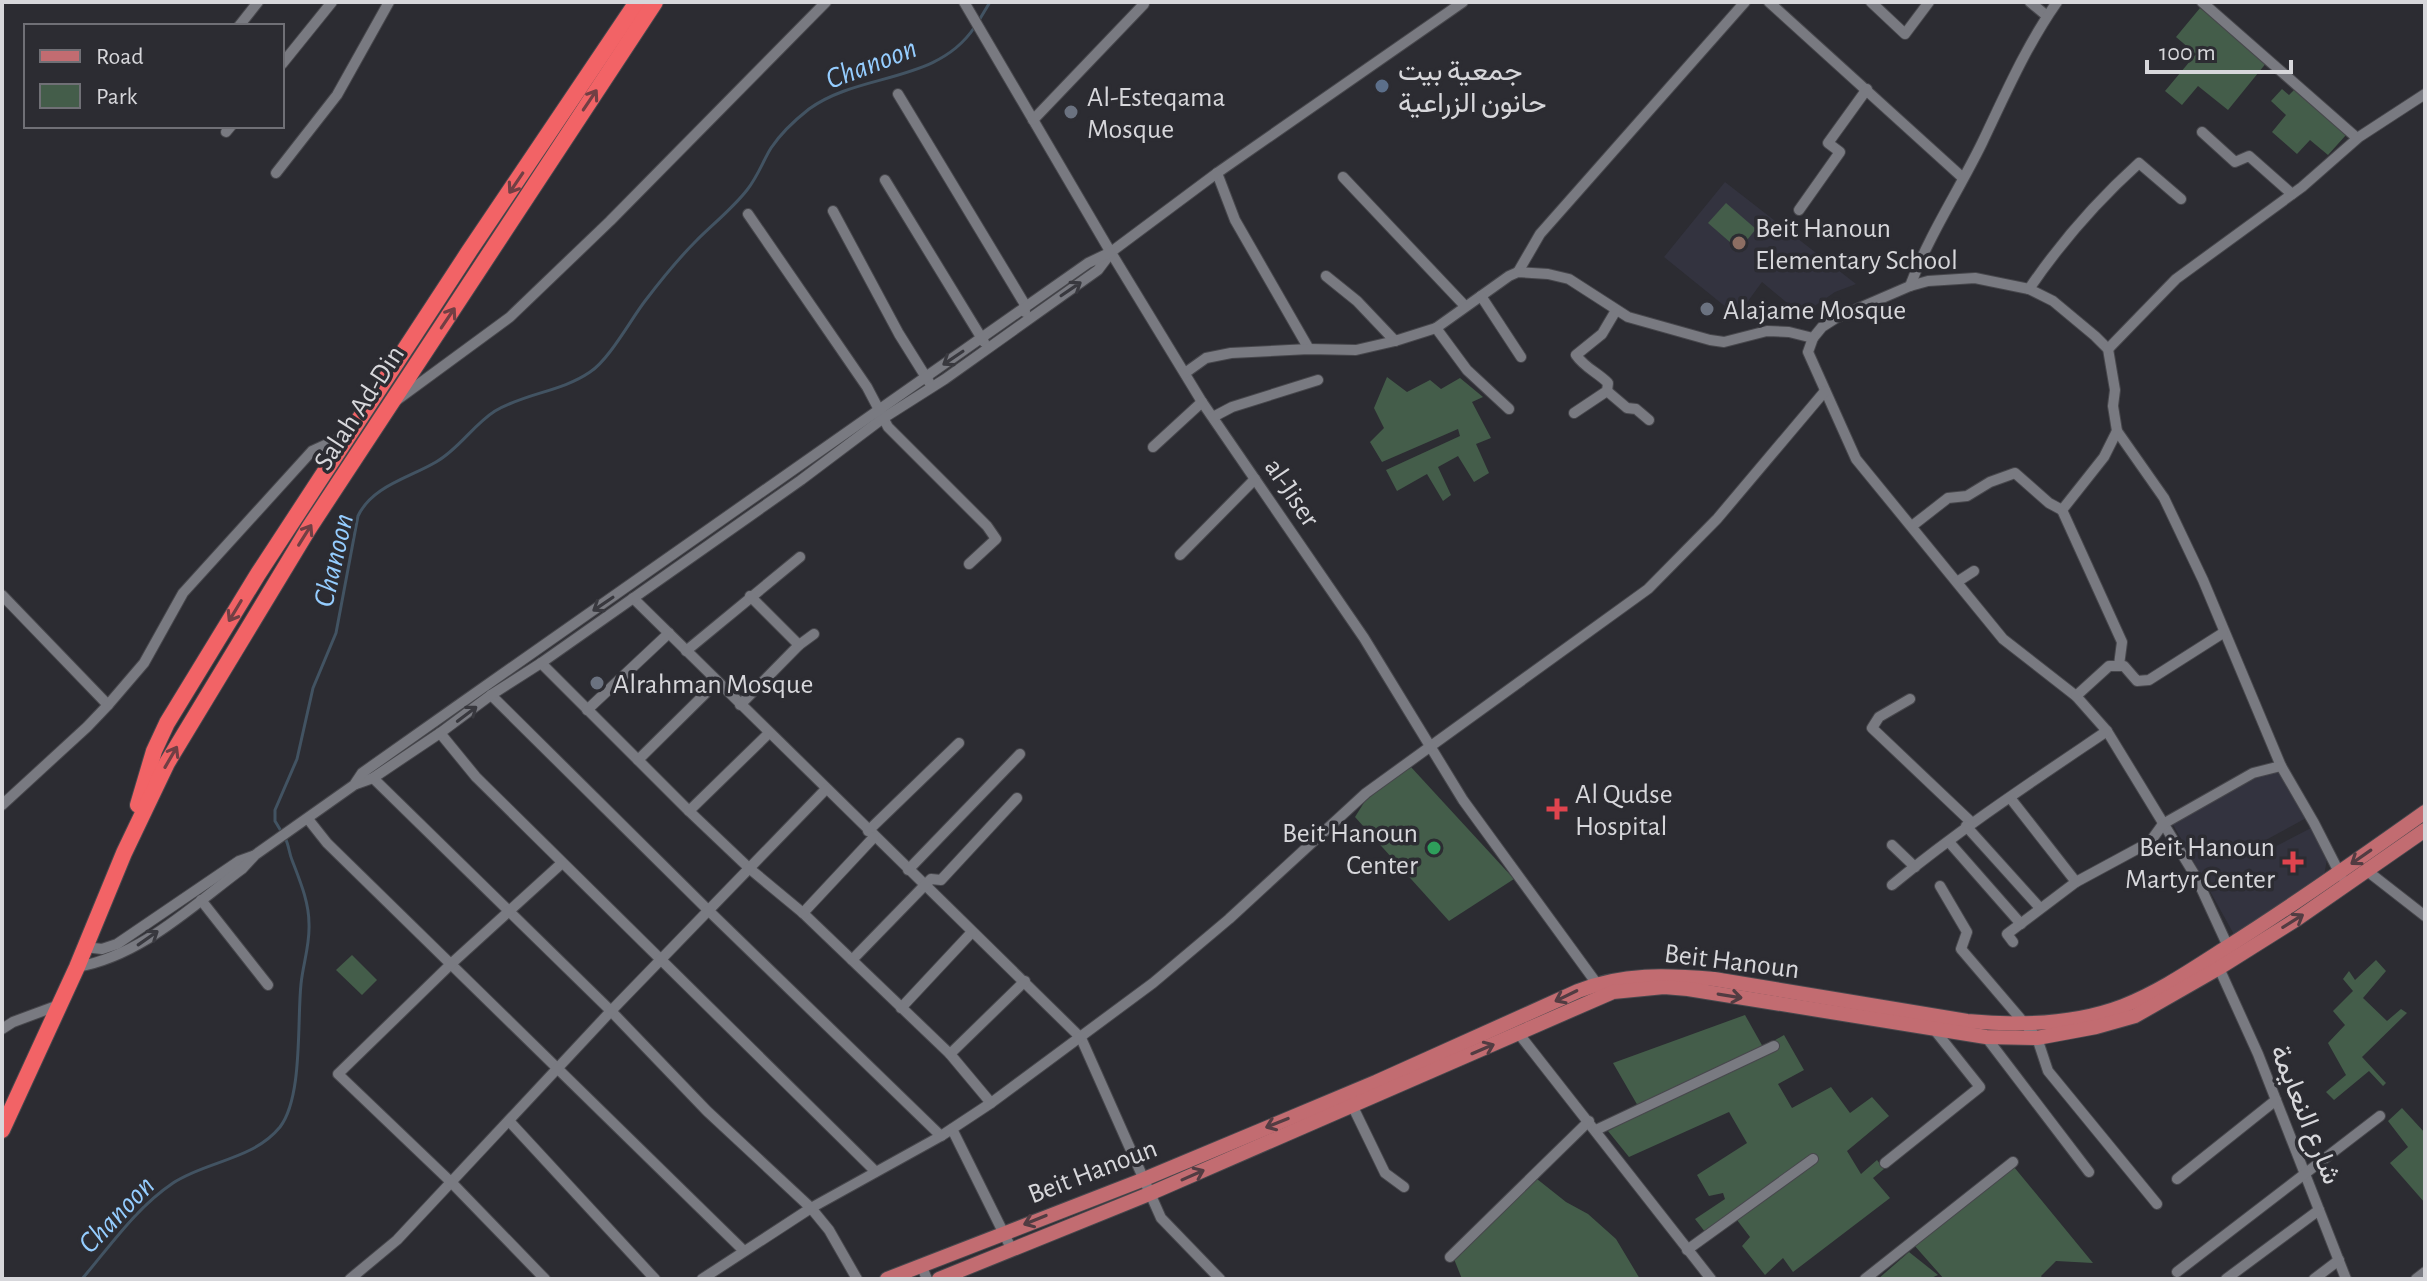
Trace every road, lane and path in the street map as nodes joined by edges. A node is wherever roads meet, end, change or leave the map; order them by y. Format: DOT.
graph roads {
  1 [pos="258,2"];
  2 [pos="332,2"];
  3 [pos="389,2"];
  4 [pos="637,2"];
  5 [pos="655,2"];
  6 [pos="826,2"];
  7 [pos="1463,2"];
  8 [pos="1745,2"];
  9 [pos="1769,2"];
  10 [pos="1871,2"];
  11 [pos="1929,2"];
  12 [pos="2030,2"];
  13 [pos="2057,2"];
  14 [pos="2202,2"];
  15 [pos="1144,4"];
  16 [pos="967,6"];
  17 [pos="2047,16"];
  18 [pos="241,24"];
  19 [pos="284,62"];
  20 [pos="1867,89"];
  21 [pos="898,94"];
  22 [pos="2425,94"];
  23 [pos="1033,120"];
  24 [pos="2202,132"];
  25 [pos="2357,138"];
  26 [pos="276,173"];
  27 [pos="1217,173"];
  28 [pos="1343,177"];
  29 [pos="1963,178"];
  30 [pos="885,180"];
  31 [pos="2292,194"];
  32 [pos="2181,199"];
  33 [pos="1799,210"];
  34 [pos="833,211"];
  35 [pos="748,214"];
  36 [pos="1111,252"];
  37 [pos="1518,272"];
  38 [pos="1326,276"];
  39 [pos="1910,286"];
  40 [pos="2029,289"];
  41 [pos="1481,296"];
  42 [pos="1465,306"];
  43 [pos="1615,312"];
  44 [pos="1026,313"];
  45 [pos="1436,328"];
  46 [pos="1813,338"];
  47 [pos="1395,341"];
  48 [pos="985,343"];
  49 [pos="1309,349"];
  50 [pos="2108,349"];
  51 [pos="1521,357"];
  52 [pos="1185,373"];
  53 [pos="1318,380"];
  54 [pos="929,382"];
  55 [pos="1607,391"];
  56 [pos="1825,391"];
  57 [pos="1202,402"];
  58 [pos="390,405"];
  59 [pos="1509,409"];
  60 [pos="1574,413"];
  61 [pos="881,414"];
  62 [pos="1213,417"];
  63 [pos="1649,420"];
  64 [pos="2117,431"];
  65 [pos="344,443"];
  66 [pos="1153,447"];
  67 [pos="1255,479"];
  68 [pos="2062,510"];
  69 [pos="1912,526"];
  70 [pos="1180,555"];
  71 [pos="800,557"];
  72 [pos="969,564"];
  73 [pos="1974,571"];
  74 [pos="1957,582"];
  75 [pos="2,595"];
  76 [pos="750,596"];
  77 [pos="633,598"];
  78 [pos="669,633"];
  79 [pos="2223,633"];
  80 [pos="814,634"];
  81 [pos="799,645"];
  82 [pos="686,651"];
  83 [pos="541,663"];
  84 [pos="2119,665"];
  85 [pos="717,682"];
  86 [pos="491,695"];
  87 [pos="2076,696"];
  88 [pos="1910,699"];
  89 [pos="108,705"];
  90 [pos="740,705"];
  91 [pos="587,710"];
  92 [pos="2107,731"];
  93 [pos="440,733"];
  94 [pos="768,734"];
  95 [pos="959,743"];
  96 [pos="1429,746"];
  97 [pos="1020,754"];
  98 [pos="638,760"];
  99 [pos="2281,766"];
  100 [pos="373,778"];
  101 [pos="354,785"];
  102 [pos="826,789"];
  103 [pos="1017,798"];
  104 [pos="2011,799"];
  105 [pos="2,805"];
  106 [pos="689,811"];
  107 [pos="2425,812"];
  108 [pos="304,822"];
  109 [pos="1969,824"];
  110 [pos="2163,824"];
  111 [pos="2425,830"];
  112 [pos="871,834"];
  113 [pos="1949,842"];
  114 [pos="1892,845"];
  115 [pos="124,853"];
  116 [pos="255,855"];
  117 [pos="562,863"];
  118 [pos="1915,867"];
  119 [pos="750,869"];
  120 [pos="908,870"];
  121 [pos="2366,870"];
  122 [pos="2342,878"];
  123 [pos="2076,882"];
  124 [pos="1892,885"];
  125 [pos="924,886"];
  126 [pos="1940,886"];
  127 [pos="201,900"];
  128 [pos="2040,908"];
  129 [pos="509,911"];
  130 [pos="709,911"];
  131 [pos="803,913"];
  132 [pos="2425,916"];
  133 [pos="2021,924"];
  134 [pos="972,932"];
  135 [pos="2013,942"];
  136 [pos="85,947"];
  137 [pos="2231,952"];
  138 [pos="662,960"];
  139 [pos="852,960"];
  140 [pos="452,963"];
  141 [pos="77,967"];
  142 [pos="2219,968"];
  143 [pos="1025,981"];
  144 [pos="268,985"];
  145 [pos="1601,989"];
  146 [pos="59,1005"];
  147 [pos="901,1008"];
  148 [pos="611,1011"];
  149 [pos="2025,1025"];
  150 [pos="1933,1028"];
  151 [pos="2,1029"];
  152 [pos="1519,1034"];
  153 [pos="1986,1037"];
  154 [pos="1081,1038"];
  155 [pos="2037,1038"];
  156 [pos="1774,1046"];
  157 [pos="950,1054"];
  158 [pos="556,1070"];
  159 [pos="2276,1100"];
  160 [pos="991,1103"];
  161 [pos="1352,1105"];
  162 [pos="2380,1116"];
  163 [pos="510,1122"];
  164 [pos="1592,1126"];
  165 [pos="952,1129"];
  166 [pos="2,1130"];
  167 [pos="941,1136"];
  168 [pos="1813,1159"];
  169 [pos="2013,1162"];
  170 [pos="1885,1163"];
  171 [pos="875,1171"];
  172 [pos="2089,1172"];
  173 [pos="2305,1174"];
  174 [pos="2177,1179"];
  175 [pos="1142,1180"];
  176 [pos="452,1183"];
  177 [pos="1404,1187"];
  178 [pos="1149,1194"];
  179 [pos="2157,1204"];
  180 [pos="811,1208"];
  181 [pos="2319,1210"];
  182 [pos="1003,1233"];
  183 [pos="743,1250"];
  184 [pos="1012,1250"];
  185 [pos="1687,1250"];
  186 [pos="1450,1257"];
  187 [pos="2339,1260"];
  188 [pos="924,1272"];
  189 [pos="2177,1272"];
  190 [pos="2425,1272"];
  191 [pos="350,1279"];
  192 [pos="545,1279"];
  193 [pos="655,1279"];
  194 [pos="702,1279"];
  195 [pos="857,1279"];
  196 [pos="887,1279"];
  197 [pos="939,1279"];
  198 [pos="1220,1279"];
  199 [pos="1711,1279"];
  200 [pos="1865,1279"];
  201 [pos="2226,1279"];
  202 [pos="2314,1279"];
  203 [pos="2346,1279"];
  204 [pos="2416,1279"];
  1 -- 18 [label="street"];
  2 -- 19 [label="street"];
  3 -- 26 [label="street"];
  4 -- 65 [label="highway, Salah Ad-Din, one-way"];
  58 -- 5 [label="highway, Salah Ad-Din, one-way"];
  6 -- 58 [label="street"];
  7 -- 27 [label="street"];
  8 -- 37 [label="street"];
  9 -- 20 [label="street"];
  10 -- 11 [label="street"];
  12 -- 17 [label="street"];
  13 -- 17 [label="street"];
  14 -- 25 [label="street"];
  15 -- 23 [label="street"];
  16 -- 23 [label="street, al-Jiser"];
  17 -- 29 [label="street"];
  20 -- 29 [label="street"];
  20 -- 33 [label="street"];
  21 -- 44 [label="street"];
  22 -- 25 [label="street"];
  23 -- 36 [label="street, al-Jiser"];
  24 -- 31 [label="street"];
  25 -- 31 [label="street"];
  27 -- 36 [label="street"];
  27 -- 49 [label="street"];
  28 -- 42 [label="street"];
  29 -- 39 [label="street"];
  30 -- 48 [label="street"];
  31 -- 50 [label="street"];
  32 -- 40 [label="street"];
  34 -- 54 [label="street"];
  35 -- 61 [label="street"];
  36 -- 44 [label="street"];
  36 -- 52 [label="street, al-Jiser"];
  37 -- 41 [label="street"];
  37 -- 43 [label="street"];
  38 -- 47 [label="street"];
  39 -- 40 [label="street"];
  39 -- 46 [label="street"];
  40 -- 50 [label="street"];
  41 -- 42 [label="street"];
  41 -- 51 [label="street"];
  42 -- 45 [label="street"];
  43 -- 46 [label="street"];
  43 -- 55 [label="street"];
  44 -- 48 [label="street"];
  45 -- 47 [label="street"];
  45 -- 59 [label="street"];
  46 -- 56 [label="street"];
  47 -- 49 [label="street"];
  48 -- 54 [label="street"];
  49 -- 52 [label="street"];
  50 -- 64 [label="street"];
  52 -- 57 [label="street, al-Jiser"];
  53 -- 62 [label="street"];
  54 -- 61 [label="street"];
  55 -- 60 [label="street"];
  55 -- 63 [label="street"];
  56 -- 69 [label="street"];
  56 -- 96 [label="street"];
  57 -- 62 [label="street, al-Jiser"];
  57 -- 66 [label="street"];
  115 -- 58 [label="highway, Salah Ad-Din, one-way"];
  61 -- 72 [label="street"];
  61 -- 77 [label="street"];
  61 -- 101 [label="street, one-way"];
  62 -- 67 [label="street, al-Jiser"];
  64 -- 68 [label="street"];
  64 -- 79 [label="street"];
  65 -- 89 [label="street"];
  65 -- 115 [label="highway, Salah Ad-Din, one-way"];
  67 -- 70 [label="street"];
  67 -- 96 [label="street, al-Jiser"];
  68 -- 69 [label="street"];
  68 -- 84 [label="street"];
  69 -- 74 [label="street"];
  71 -- 76 [label="street"];
  73 -- 74 [label="street"];
  74 -- 87 [label="street"];
  75 -- 89 [label="street"];
  76 -- 81 [label="street"];
  76 -- 82 [label="street"];
  77 -- 78 [label="street"];
  77 -- 83 [label="street"];
  78 -- 82 [label="street"];
  78 -- 91 [label="street"];
  79 -- 84 [label="street"];
  79 -- 99 [label="street"];
  80 -- 81 [label="street"];
  81 -- 90 [label="street"];
  82 -- 85 [label="street"];
  83 -- 86 [label="street"];
  83 -- 91 [label="street"];
  84 -- 87 [label="street"];
  85 -- 90 [label="street"];
  85 -- 98 [label="street"];
  93 -- 86 [label="street, one-way"];
  86 -- 130 [label="street"];
  87 -- 92 [label="street"];
  88 -- 109 [label="street"];
  89 -- 105 [label="street"];
  90 -- 94 [label="street"];
  91 -- 98 [label="street"];
  92 -- 104 [label="street"];
  92 -- 110 [label="street"];
  93 -- 100 [label="street"];
  93 -- 117 [label="street"];
  94 -- 102 [label="street"];
  94 -- 106 [label="street"];
  95 -- 112 [label="street"];
  96 -- 145 [label="street, al-Jiser"];
  96 -- 154 [label="street"];
  97 -- 120 [label="street"];
  98 -- 106 [label="street"];
  99 -- 110 [label="street"];
  99 -- 122 [label="street"];
  100 -- 101 [label="street"];
  100 -- 129 [label="street"];
  101 -- 108 [label="street"];
  102 -- 112 [label="street"];
  102 -- 119 [label="street"];
  103 -- 125 [label="street"];
  104 -- 109 [label="street"];
  104 -- 123 [label="street"];
  106 -- 119 [label="street"];
  107 -- 122 [label="main road, Beit Hanoun, one-way"];
  108 -- 116 [label="street"];
  108 -- 140 [label="street"];
  109 -- 113 [label="street"];
  109 -- 128 [label="street"];
  110 -- 123 [label="street"];
  110 -- 137 [label="street"];
  111 -- 121 [label="main road, Beit Hanoun"];
  112 -- 120 [label="street"];
  112 -- 131 [label="street"];
  113 -- 118 [label="street"];
  113 -- 133 [label="street"];
  114 -- 118 [label="street"];
  115 -- 136 [label="highway, Salah Ad-Din"];
  116 -- 127 [label="street"];
  116 -- 136 [label="street"];
  117 -- 129 [label="street"];
  117 -- 138 [label="street"];
  118 -- 124 [label="street"];
  119 -- 130 [label="street"];
  119 -- 131 [label="street"];
  120 -- 125 [label="street"];
  121 -- 122 [label="main road, Beit Hanoun"];
  121 -- 132 [label="street"];
  122 -- 137 [label="main road, Beit Hanoun"];
  123 -- 128 [label="street"];
  125 -- 134 [label="street"];
  125 -- 139 [label="street"];
  126 -- 149 [label="street"];
  141 -- 127 [label="street, one-way"];
  127 -- 144 [label="street"];
  128 -- 133 [label="street"];
  129 -- 140 [label="street"];
  129 -- 148 [label="street"];
  130 -- 138 [label="street"];
  130 -- 167 [label="street"];
  131 -- 139 [label="street"];
  133 -- 135 [label="street"];
  134 -- 143 [label="street"];
  134 -- 147 [label="street"];
  136 -- 141 [label="highway, Salah Ad-Din"];
  137 -- 142 [label="main road, Beit Hanoun"];
  137 -- 149 [label="main road, Beit Hanoun"];
  138 -- 148 [label="street"];
  138 -- 171 [label="street"];
  139 -- 147 [label="street"];
  140 -- 158 [label="street"];
  140 -- 176 [label="street"];
  141 -- 146 [label="highway, Salah Ad-Din"];
  142 -- 155 [label="main road, Beit Hanoun"];
  142 -- 159 [label="street, شارع النعايمة"];
  143 -- 154 [label="street"];
  143 -- 157 [label="street"];
  145 -- 149 [label="main road, Beit Hanoun"];
  145 -- 150 [label="main road, Beit Hanoun, one-way"];
  145 -- 152 [label="main road, Beit Hanoun"];
  145 -- 175 [label="main road, Beit Hanoun, one-way"];
  146 -- 151 [label="street"];
  146 -- 166 [label="highway, Salah Ad-Din"];
  147 -- 157 [label="street"];
  148 -- 158 [label="street"];
  148 -- 180 [label="street"];
  149 -- 155 [label="street"];
  150 -- 153 [label="main road, Beit Hanoun"];
  150 -- 170 [label="street"];
  161 -- 152 [label="main road, Beit Hanoun, one-way"];
  152 -- 164 [label="street"];
  153 -- 155 [label="main road, Beit Hanoun"];
  153 -- 172 [label="street"];
  154 -- 160 [label="street"];
  154 -- 175 [label="street"];
  155 -- 179 [label="street"];
  156 -- 164 [label="street"];
  157 -- 160 [label="street"];
  158 -- 163 [label="street"];
  158 -- 183 [label="street"];
  159 -- 173 [label="street, شارع النعايمة"];
  159 -- 174 [label="street"];
  160 -- 165 [label="street"];
  161 -- 177 [label="street"];
  178 -- 161 [label="main road, Beit Hanoun, one-way"];
  162 -- 173 [label="street"];
  163 -- 176 [label="street"];
  163 -- 193 [label="street"];
  164 -- 185 [label="street"];
  164 -- 186 [label="street"];
  165 -- 167 [label="street"];
  165 -- 182 [label="street"];
  167 -- 171 [label="street"];
  168 -- 185 [label="street"];
  169 -- 200 [label="street"];
  171 -- 180 [label="street"];
  173 -- 181 [label="street, شارع النعايمة"];
  173 -- 189 [label="street"];
  175 -- 178 [label="street"];
  175 -- 182 [label="main road, Beit Hanoun, one-way"];
  176 -- 191 [label="street"];
  176 -- 192 [label="street"];
  178 -- 184 [label="main road, Beit Hanoun"];
  178 -- 198 [label="street"];
  180 -- 183 [label="street"];
  180 -- 195 [label="street"];
  181 -- 187 [label="street, شارع النعايمة"];
  181 -- 201 [label="street"];
  182 -- 184 [label="street"];
  182 -- 188 [label="main road, Beit Hanoun"];
  183 -- 194 [label="street"];
  184 -- 197 [label="main road, Beit Hanoun"];
  185 -- 199 [label="street"];
  187 -- 202 [label="street"];
  187 -- 203 [label="street, شارع النعايمة"];
  188 -- 196 [label="main road, Beit Hanoun"];
  190 -- 204 [label="street"];
}
